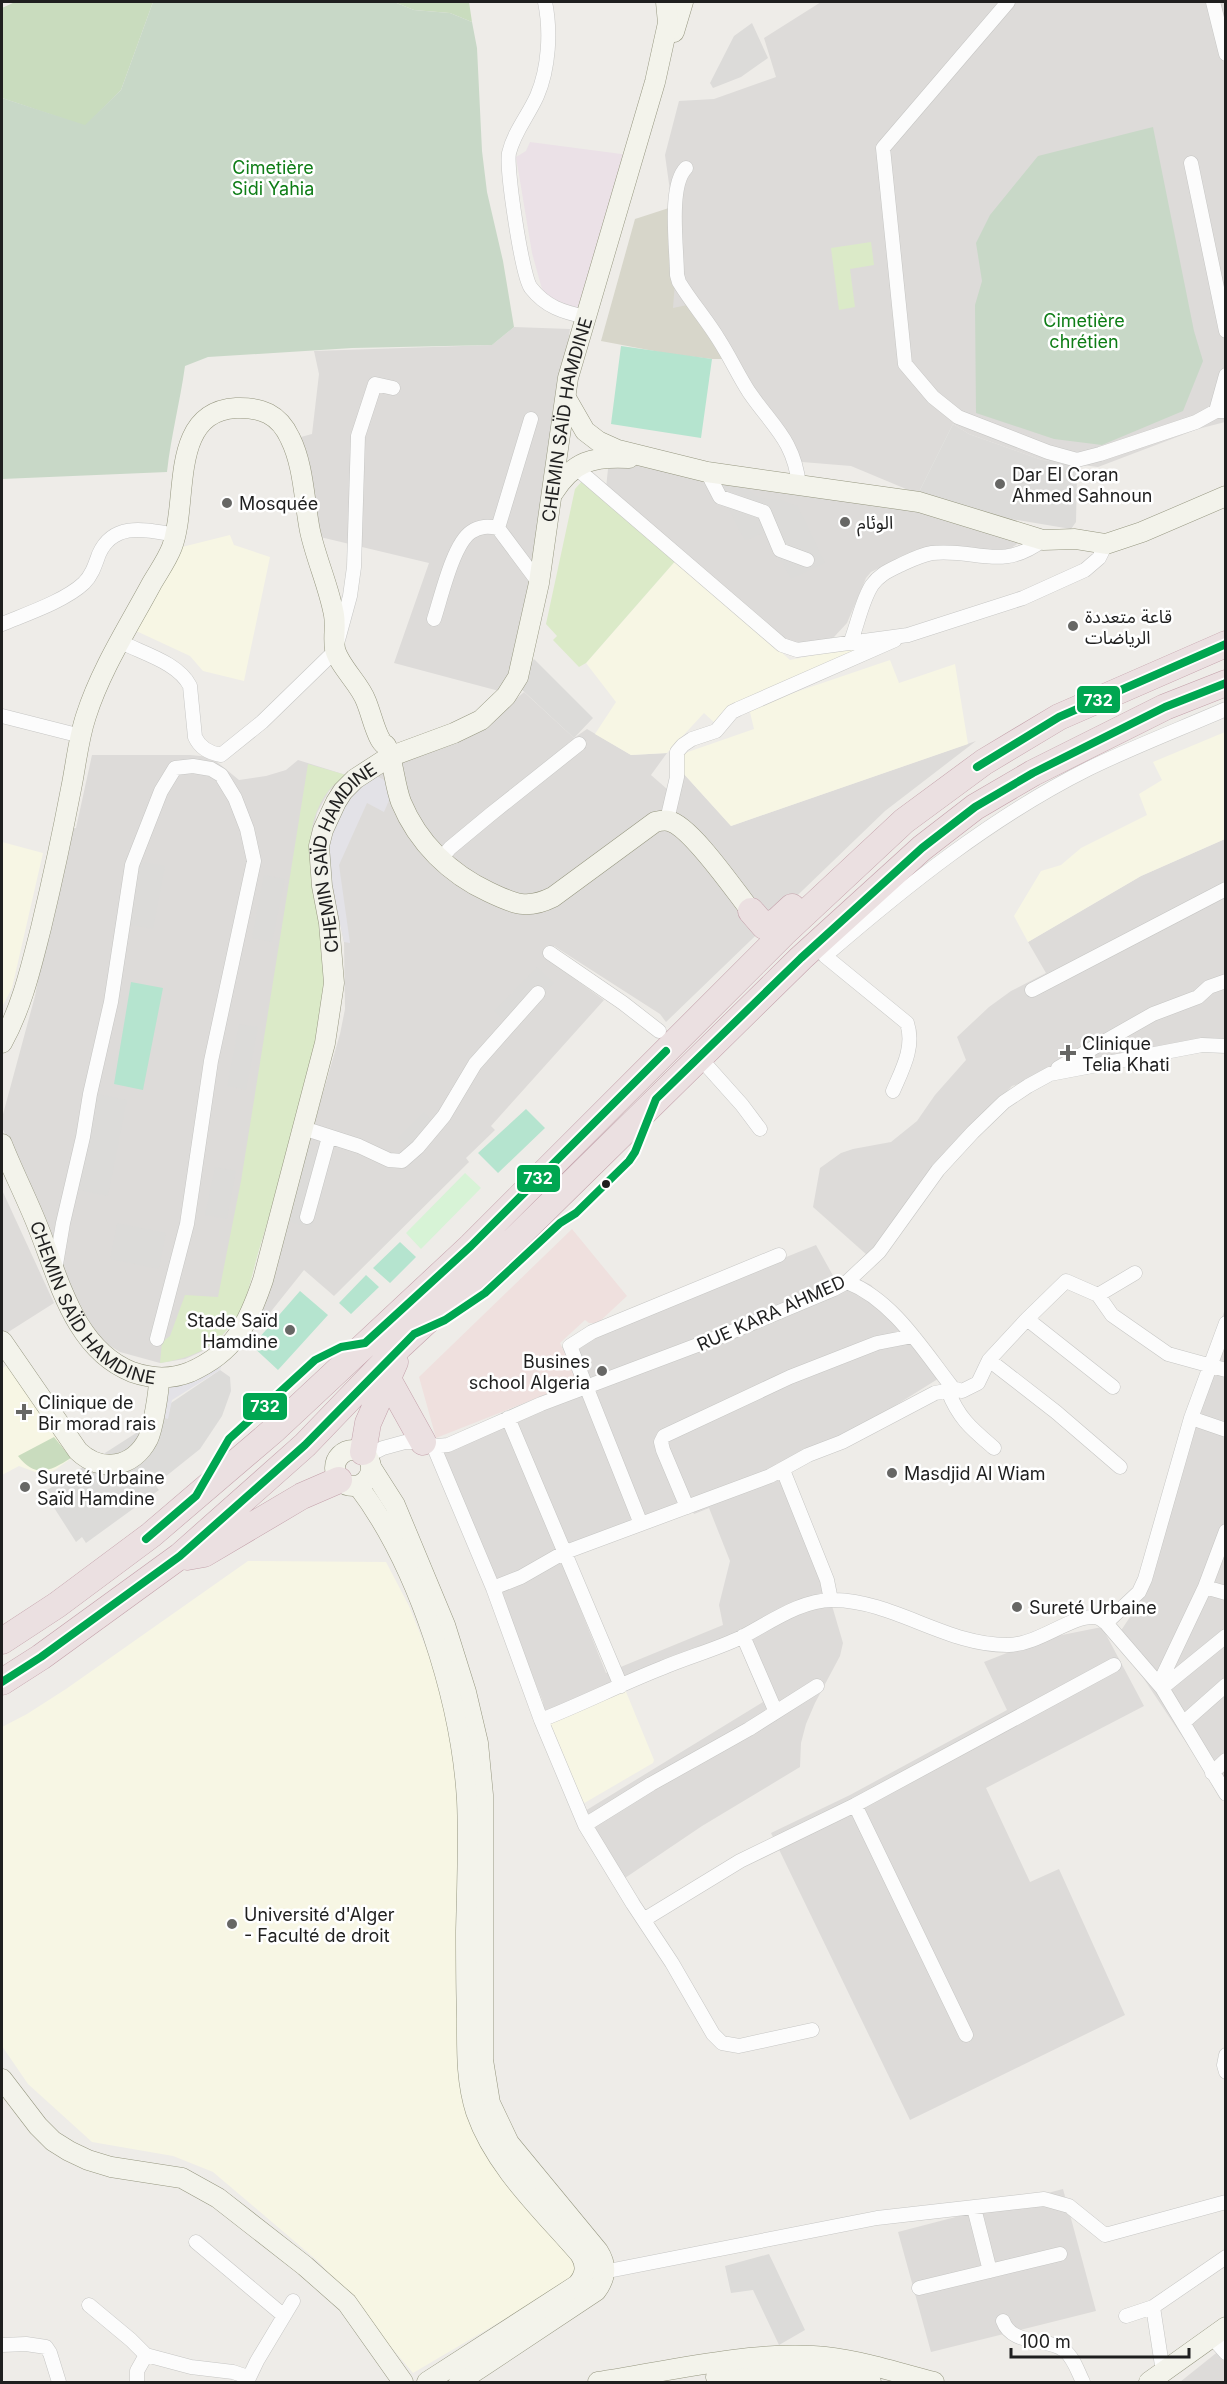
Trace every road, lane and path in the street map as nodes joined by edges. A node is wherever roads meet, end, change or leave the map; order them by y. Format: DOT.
graph roads {
  1 [pos="545,2"];
  2 [pos="662,2"];
  3 [pos="666,2"];
  4 [pos="683,2"];
  5 [pos="1008,2"];
  6 [pos="1214,2"];
  7 [pos="668,23"];
  8 [pos="1226,54"];
  9 [pos="655,82"];
  10 [pos="1191,163"];
  11 [pos="686,168"];
  12 [pos="586,317"];
  13 [pos="1226,331"];
  14 [pos="1226,375"];
  15 [pos="393,388"];
  16 [pos="566,398"];
  17 [pos="1221,411"];
  18 [pos="531,419"];
  19 [pos="559,444"];
  20 [pos="589,456"];
  21 [pos="707,472"];
  22 [pos="799,485"];
  23 [pos="1226,496"];
  24 [pos="551,497"];
  25 [pos="498,528"];
  26 [pos="176,535"];
  27 [pos="1043,540"];
  28 [pos="1106,544"];
  29 [pos="807,560"];
  30 [pos="539,583"];
  31 [pos="434,619"];
  32 [pos="2,624"];
  33 [pos="908,635"];
  34 [pos="119,640"];
  35 [pos="852,641"];
  36 [pos="1226,644"];
  37 [pos="335,651"];
  38 [pos="1226,682"];
  39 [pos="1226,709"];
  40 [pos="2,716"];
  41 [pos="81,736"];
  42 [pos="1090,743"];
  43 [pos="579,744"];
  44 [pos="389,757"];
  45 [pos="1088,769"];
  46 [pos="667,820"];
  47 [pos="880,842"];
  48 [pos="440,860"];
  49 [pos="1226,889"];
  50 [pos="751,911"];
  51 [pos="550,953"];
  52 [pos="825,956"];
  53 [pos="1226,981"];
  54 [pos="1032,990"];
  55 [pos="538,993"];
  56 [pos="666,1038"];
  57 [pos="2,1043"];
  58 [pos="1226,1046"];
  59 [pos="703,1055"];
  60 [pos="1050,1074"];
  61 [pos="893,1091"];
  62 [pos="303,1128"];
  63 [pos="760,1129"];
  64 [pos="329,1137"];
  65 [pos="2,1144"];
  66 [pos="307,1217"];
  67 [pos="779,1255"];
  68 [pos="54,1272"];
  69 [pos="1135,1273"];
  70 [pos="847,1282"];
  71 [pos="1098,1295"];
  72 [pos="1027,1319"];
  73 [pos="1226,1323"];
  74 [pos="913,1336"];
  75 [pos="156,1339"];
  76 [pos="400,1346"];
  77 [pos="4,1351"];
  78 [pos="989,1360"];
  79 [pos="1208,1365"];
  80 [pos="1226,1370"];
  81 [pos="159,1379"];
  82 [pos="388,1379"];
  83 [pos="1113,1387"];
  84 [pos="586,1388"];
  85 [pos="948,1391"];
  86 [pos="508,1418"];
  87 [pos="1191,1418"];
  88 [pos="1226,1430"];
  89 [pos="428,1444"];
  90 [pos="994,1448"];
  91 [pos="368,1460"];
  92 [pos="1120,1467"];
  93 [pos="783,1470"];
  94 [pos="348,1483"];
  95 [pos="687,1507"];
  96 [pos="641,1524"];
  97 [pos="1226,1531"];
  98 [pos="563,1553"];
  99 [pos="180,1556"];
  100 [pos="1206,1587"];
  101 [pos="493,1588"];
  102 [pos="1226,1593"];
  103 [pos="831,1599"];
  104 [pos="1106,1623"];
  105 [pos="1226,1635"];
  106 [pos="743,1636"];
  107 [pos="2,1641"];
  108 [pos="1114,1665"];
  109 [pos="2,1682"];
  110 [pos="1226,1685"];
  111 [pos="621,1686"];
  112 [pos="817,1686"];
  113 [pos="1160,1686"];
  114 [pos="776,1710"];
  115 [pos="541,1720"];
  116 [pos="1183,1723"];
  117 [pos="1226,1761"];
  118 [pos="1212,1773"];
  119 [pos="1226,1794"];
  120 [pos="855,1805"];
  121 [pos="585,1825"];
  122 [pos="645,1919"];
  123 [pos="812,2030"];
  124 [pos="966,2035"];
  125 [pos="1226,2055"];
  126 [pos="1226,2072"];
  127 [pos="2,2079"];
  128 [pos="1226,2202"];
  129 [pos="974,2208"];
  130 [pos="196,2241"];
  131 [pos="1060,2254"];
  132 [pos="1226,2257"];
  133 [pos="990,2271"];
  134 [pos="605,2272"];
  135 [pos="584,2275"];
  136 [pos="919,2288"];
  137 [pos="336,2295"];
  138 [pos="293,2301"];
  139 [pos="89,2305"];
  140 [pos="1153,2307"];
  141 [pos="282,2315"];
  142 [pos="1126,2316"];
  143 [pos="1003,2320"];
  144 [pos="1224,2341"];
  145 [pos="2,2345"];
  146 [pos="146,2355"];
  147 [pos="1159,2379"];
  148 [pos="248,2380"];
  149 [pos="59,2382"];
  150 [pos="137,2382"];
  151 [pos="387,2382"];
  152 [pos="403,2382"];
  153 [pos="427,2382"];
  154 [pos="459,2382"];
  155 [pos="598,2382"];
  156 [pos="680,2382"];
  157 [pos="871,2382"];
  158 [pos="934,2382"];
  159 [pos="1083,2382"];
  1 -- 12 [label="street"];
  2 -- 7 [label="street"];
  3 -- 7 [label="street"];
  4 -- 9 [label="street"];
  5 -- 17 [label="street"];
  6 -- 8 [label="street"];
  7 -- 9 [label="street"];
  9 -- 12 [label="street, CHEMIN SAÏD HAMDINE"];
  10 -- 13 [label="street"];
  11 -- 22 [label="street"];
  12 -- 16 [label="street, CHEMIN SAÏD HAMDINE"];
  14 -- 17 [label="street"];
  15 -- 37 [label="street"];
  16 -- 19 [label="street, CHEMIN SAÏD HAMDINE"];
  16 -- 20 [label="street"];
  18 -- 25 [label="street"];
  19 -- 20 [label="street"];
  19 -- 24 [label="street, CHEMIN SAÏD HAMDINE"];
  20 -- 21 [label="street"];
  20 -- 24 [label="street"];
  20 -- 35 [label="street"];
  21 -- 22 [label="street"];
  21 -- 29 [label="street"];
  22 -- 27 [label="street"];
  23 -- 28 [label="street"];
  24 -- 30 [label="street, CHEMIN SAÏD HAMDINE"];
  25 -- 30 [label="street"];
  25 -- 31 [label="street"];
  26 -- 32 [label="street"];
  26 -- 34 [label="street"];
  26 -- 37 [label="street"];
  27 -- 28 [label="street"];
  27 -- 35 [label="street"];
  28 -- 33 [label="street"];
  30 -- 44 [label="street, CHEMIN SAÏD HAMDINE"];
  33 -- 35 [label="street"];
  33 -- 46 [label="street"];
  34 -- 37 [label="street"];
  34 -- 41 [label="street"];
  36 -- 47 [label="highway"];
  37 -- 44 [label="street"];
  38 -- 42 [label="highway"];
  39 -- 45 [label="street"];
  40 -- 41 [label="street"];
  41 -- 57 [label="street"];
  42 -- 45 [label="highway"];
  42 -- 59 [label="highway"];
  43 -- 48 [label="street"];
  44 -- 48 [label="street"];
  44 -- 62 [label="street, CHEMIN SAÏD HAMDINE"];
  45 -- 52 [label="street"];
  46 -- 48 [label="street"];
  46 -- 50 [label="street"];
  47 -- 50 [label="highway"];
  47 -- 56 [label="highway"];
  49 -- 54 [label="street"];
  51 -- 56 [label="street"];
  52 -- 59 [label="highway"];
  52 -- 61 [label="street"];
  53 -- 60 [label="street"];
  55 -- 64 [label="street"];
  56 -- 107 [label="highway"];
  58 -- 60 [label="street, RUE KARA AHMED"];
  59 -- 63 [label="street"];
  59 -- 76 [label="highway"];
  60 -- 70 [label="street, RUE KARA AHMED"];
  62 -- 64 [label="street"];
  62 -- 81 [label="street, CHEMIN SAÏD HAMDINE"];
  64 -- 66 [label="street"];
  65 -- 68 [label="street, CHEMIN SAÏD HAMDINE"];
  67 -- 84 [label="street"];
  68 -- 75 [label="street"];
  68 -- 81 [label="street, CHEMIN SAÏD HAMDINE"];
  69 -- 71 [label="street"];
  70 -- 74 [label="street"];
  70 -- 84 [label="street, RUE KARA AHMED"];
  71 -- 72 [label="street"];
  71 -- 79 [label="street"];
  72 -- 78 [label="street"];
  72 -- 83 [label="street"];
  73 -- 79 [label="street"];
  74 -- 85 [label="street"];
  74 -- 95 [label="street"];
  76 -- 82 [label="highway"];
  76 -- 99 [label="highway"];
  77 -- 81 [label="street"];
  78 -- 85 [label="street"];
  78 -- 92 [label="street"];
  79 -- 80 [label="street"];
  79 -- 87 [label="street"];
  82 -- 89 [label="highway"];
  82 -- 91 [label="highway"];
  84 -- 86 [label="street, RUE KARA AHMED"];
  84 -- 96 [label="street"];
  85 -- 90 [label="street"];
  85 -- 93 [label="street"];
  86 -- 89 [label="street, RUE KARA AHMED"];
  86 -- 98 [label="street"];
  87 -- 88 [label="street"];
  87 -- 104 [label="street"];
  89 -- 91 [label="street, RUE KARA AHMED"];
  89 -- 101 [label="street"];
  91 -- 94 [label="street"];
  91 -- 94 [label="street"];
  91 -- 134 [label="street"];
  93 -- 95 [label="street"];
  93 -- 103 [label="street"];
  94 -- 99 [label="highway"];
  94 -- 135 [label="street"];
  95 -- 96 [label="street"];
  96 -- 98 [label="street"];
  97 -- 100 [label="street"];
  98 -- 101 [label="street"];
  98 -- 111 [label="street"];
  99 -- 109 [label="highway"];
  100 -- 102 [label="street"];
  100 -- 113 [label="street"];
  101 -- 115 [label="street"];
  103 -- 104 [label="street"];
  103 -- 106 [label="street"];
  104 -- 113 [label="street"];
  105 -- 113 [label="street"];
  106 -- 111 [label="street"];
  106 -- 114 [label="street"];
  108 -- 120 [label="street"];
  110 -- 116 [label="street"];
  111 -- 115 [label="street"];
  112 -- 114 [label="street"];
  113 -- 116 [label="street"];
  114 -- 121 [label="street"];
  115 -- 121 [label="street"];
  116 -- 118 [label="street"];
  117 -- 118 [label="street"];
  118 -- 119 [label="street"];
  120 -- 122 [label="street"];
  120 -- 124 [label="street"];
  121 -- 122 [label="street"];
  122 -- 123 [label="street"];
  125 -- 126 [label="street"];
  127 -- 137 [label="street"];
  128 -- 129 [label="street"];
  129 -- 133 [label="street"];
  129 -- 134 [label="street"];
  130 -- 141 [label="street"];
  131 -- 133 [label="street"];
  132 -- 140 [label="street"];
  133 -- 136 [label="street"];
  134 -- 135 [label="street"];
  134 -- 154 [label="street"];
  135 -- 153 [label="street"];
  137 -- 151 [label="street"];
  137 -- 152 [label="street"];
  138 -- 141 [label="street"];
  139 -- 146 [label="street"];
  140 -- 142 [label="street"];
  140 -- 147 [label="street"];
  141 -- 148 [label="street"];
  143 -- 159 [label="street"];
  144 -- 147 [label="street"];
  145 -- 149 [label="street"];
  146 -- 148 [label="street"];
  146 -- 150 [label="street"];
  155 -- 158 [label="street"];
  156 -- 157 [label="street"];
}
